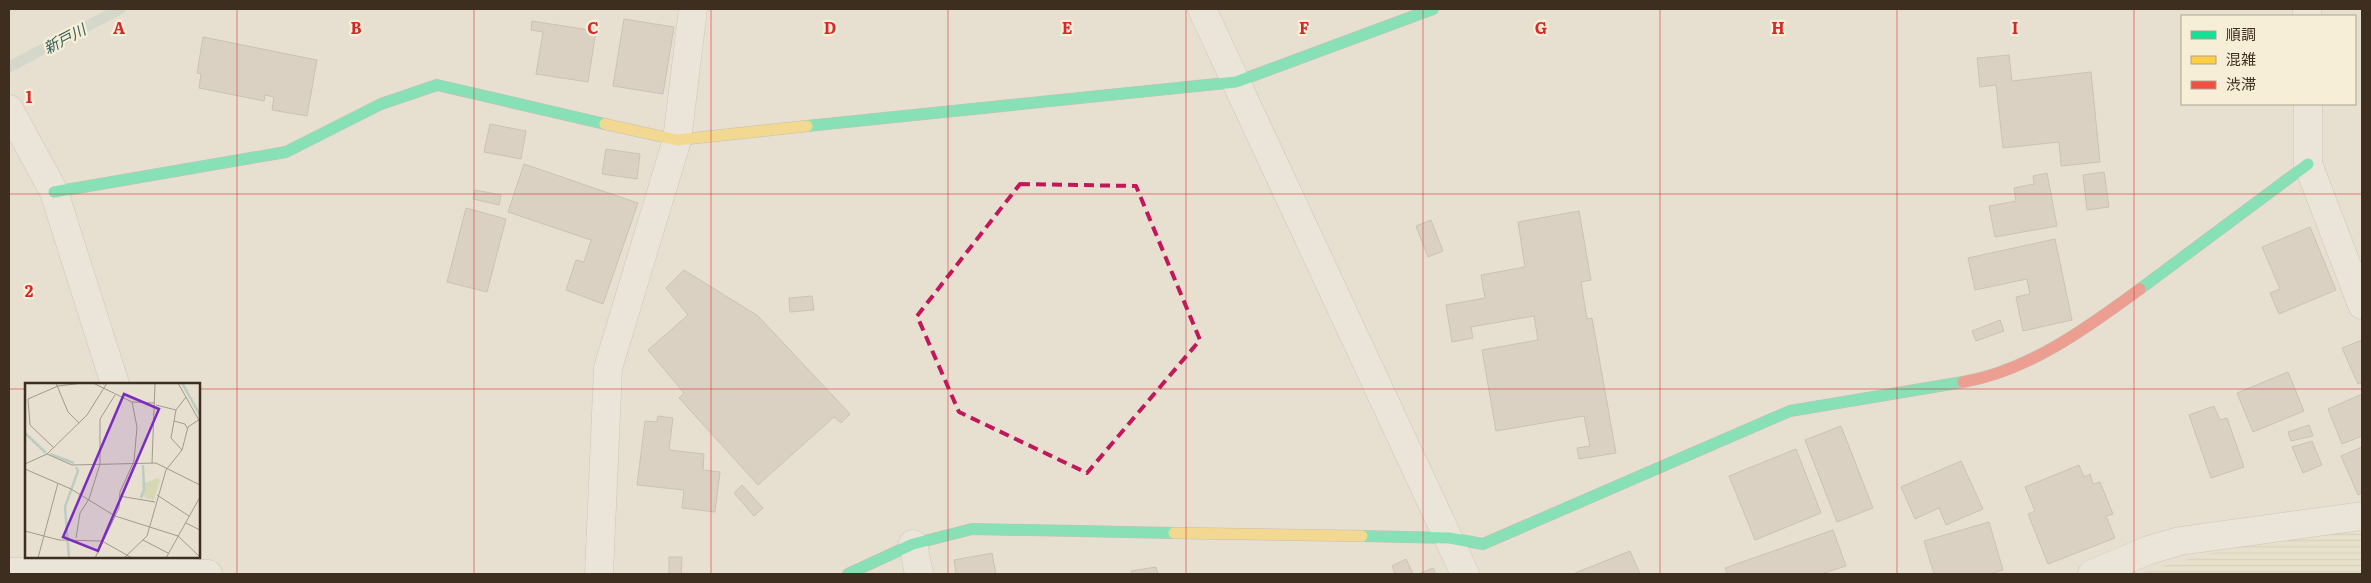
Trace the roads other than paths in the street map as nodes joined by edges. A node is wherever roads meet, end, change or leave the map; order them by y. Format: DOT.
graph roads {
  1 [pos="693,9"];
  2 [pos="1202,9"];
  3 [pos="1433,9"];
  4 [pos="1236,82"];
  5 [pos="2308,105"];
  6 [pos="9,109"];
  7 [pos="677,140"];
  8 [pos="2308,164"];
  9 [pos="54,192"];
  10 [pos="2362,305"];
  11 [pos="115,383"];
  12 [pos="2362,516"];
  13 [pos="1449,538"];
  14 [pos="913,544"];
  15 [pos="173,568"];
  16 [pos="9,572"];
  17 [pos="208,574"];
  18 [pos="599,574"];
  19 [pos="848,574"];
  20 [pos="919,574"];
  21 [pos="1465,574"];
  22 [pos="2092,574"];
  1 -- 7 [label="street"];
  2 -- 4 [label="street"];
  3 -- 4 [label="street"];
  4 -- 7 [label="street"];
  4 -- 13 [label="street"];
  5 -- 8 [label="street"];
  6 -- 9 [label="street"];
  7 -- 9 [label="street"];
  7 -- 18 [label="street"];
  8 -- 10 [label="street"];
  8 -- 13 [label="street"];
  9 -- 11 [label="street"];
  12 -- 22 [label="street"];
  13 -- 14 [label="street"];
  13 -- 21 [label="street"];
  14 -- 19 [label="street"];
  14 -- 20 [label="street"];
  15 -- 16 [label="street"];
  15 -- 17 [label="street"];
}
